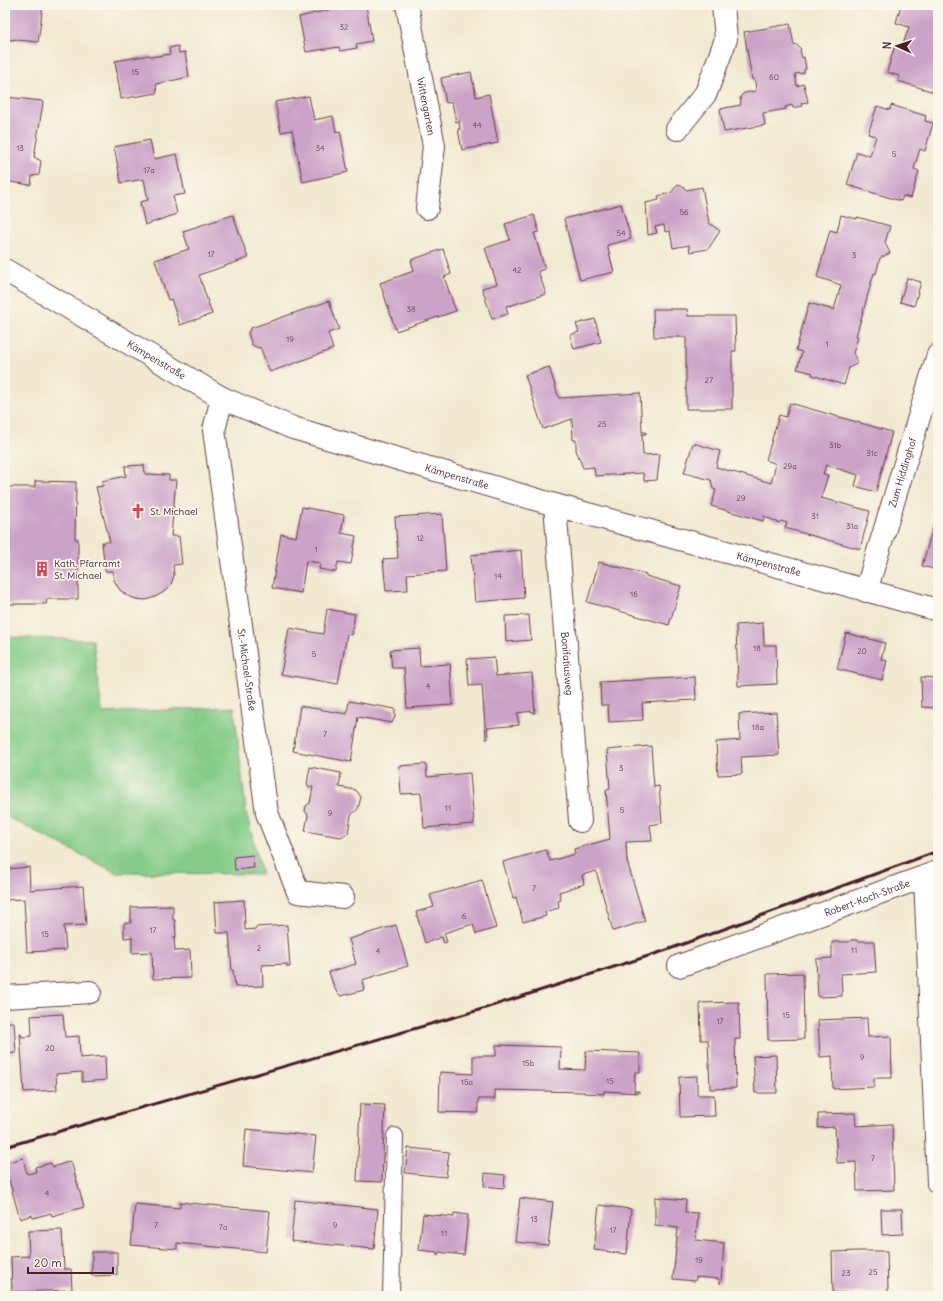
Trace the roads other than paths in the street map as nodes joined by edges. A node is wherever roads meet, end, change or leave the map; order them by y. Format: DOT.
graph roads {
  1 [pos="408,5"];
  2 [pos="723,5"];
  3 [pos="677,130"];
  4 [pos="427,208"];
  5 [pos="5,270"];
  6 [pos="938,355"];
  7 [pos="222,398"];
  8 [pos="555,505"];
  9 [pos="866,591"];
  10 [pos="938,610"];
  11 [pos="580,821"];
  12 [pos="932,874"];
  13 [pos="343,897"];
  14 [pos="679,966"];
  15 [pos="90,992"];
  16 [pos="5,997"];
  17 [pos="395,1136"];
  18 [pos="938,1183"];
  19 [pos="390,1296"];
  1 -- 4 [label="street, Wittengarten"];
  2 -- 3 [label="street"];
  5 -- 7 [label="street, Kämpenstraße"];
  6 -- 9 [label="street, Zum Hiddinghof"];
  7 -- 8 [label="street, Kämpenstraße"];
  7 -- 13 [label="street, St.-Michael-Straße"];
  8 -- 9 [label="street, Kämpenstraße"];
  8 -- 11 [label="street, Bonifatiusweg"];
  9 -- 10 [label="street, Kämpenstraße"];
  12 -- 14 [label="street, Robert-Koch-Straße"];
  12 -- 18 [label="street, Robert-Koch-Straße"];
  15 -- 16 [label="street"];
  17 -- 19 [label="lane"];
}
